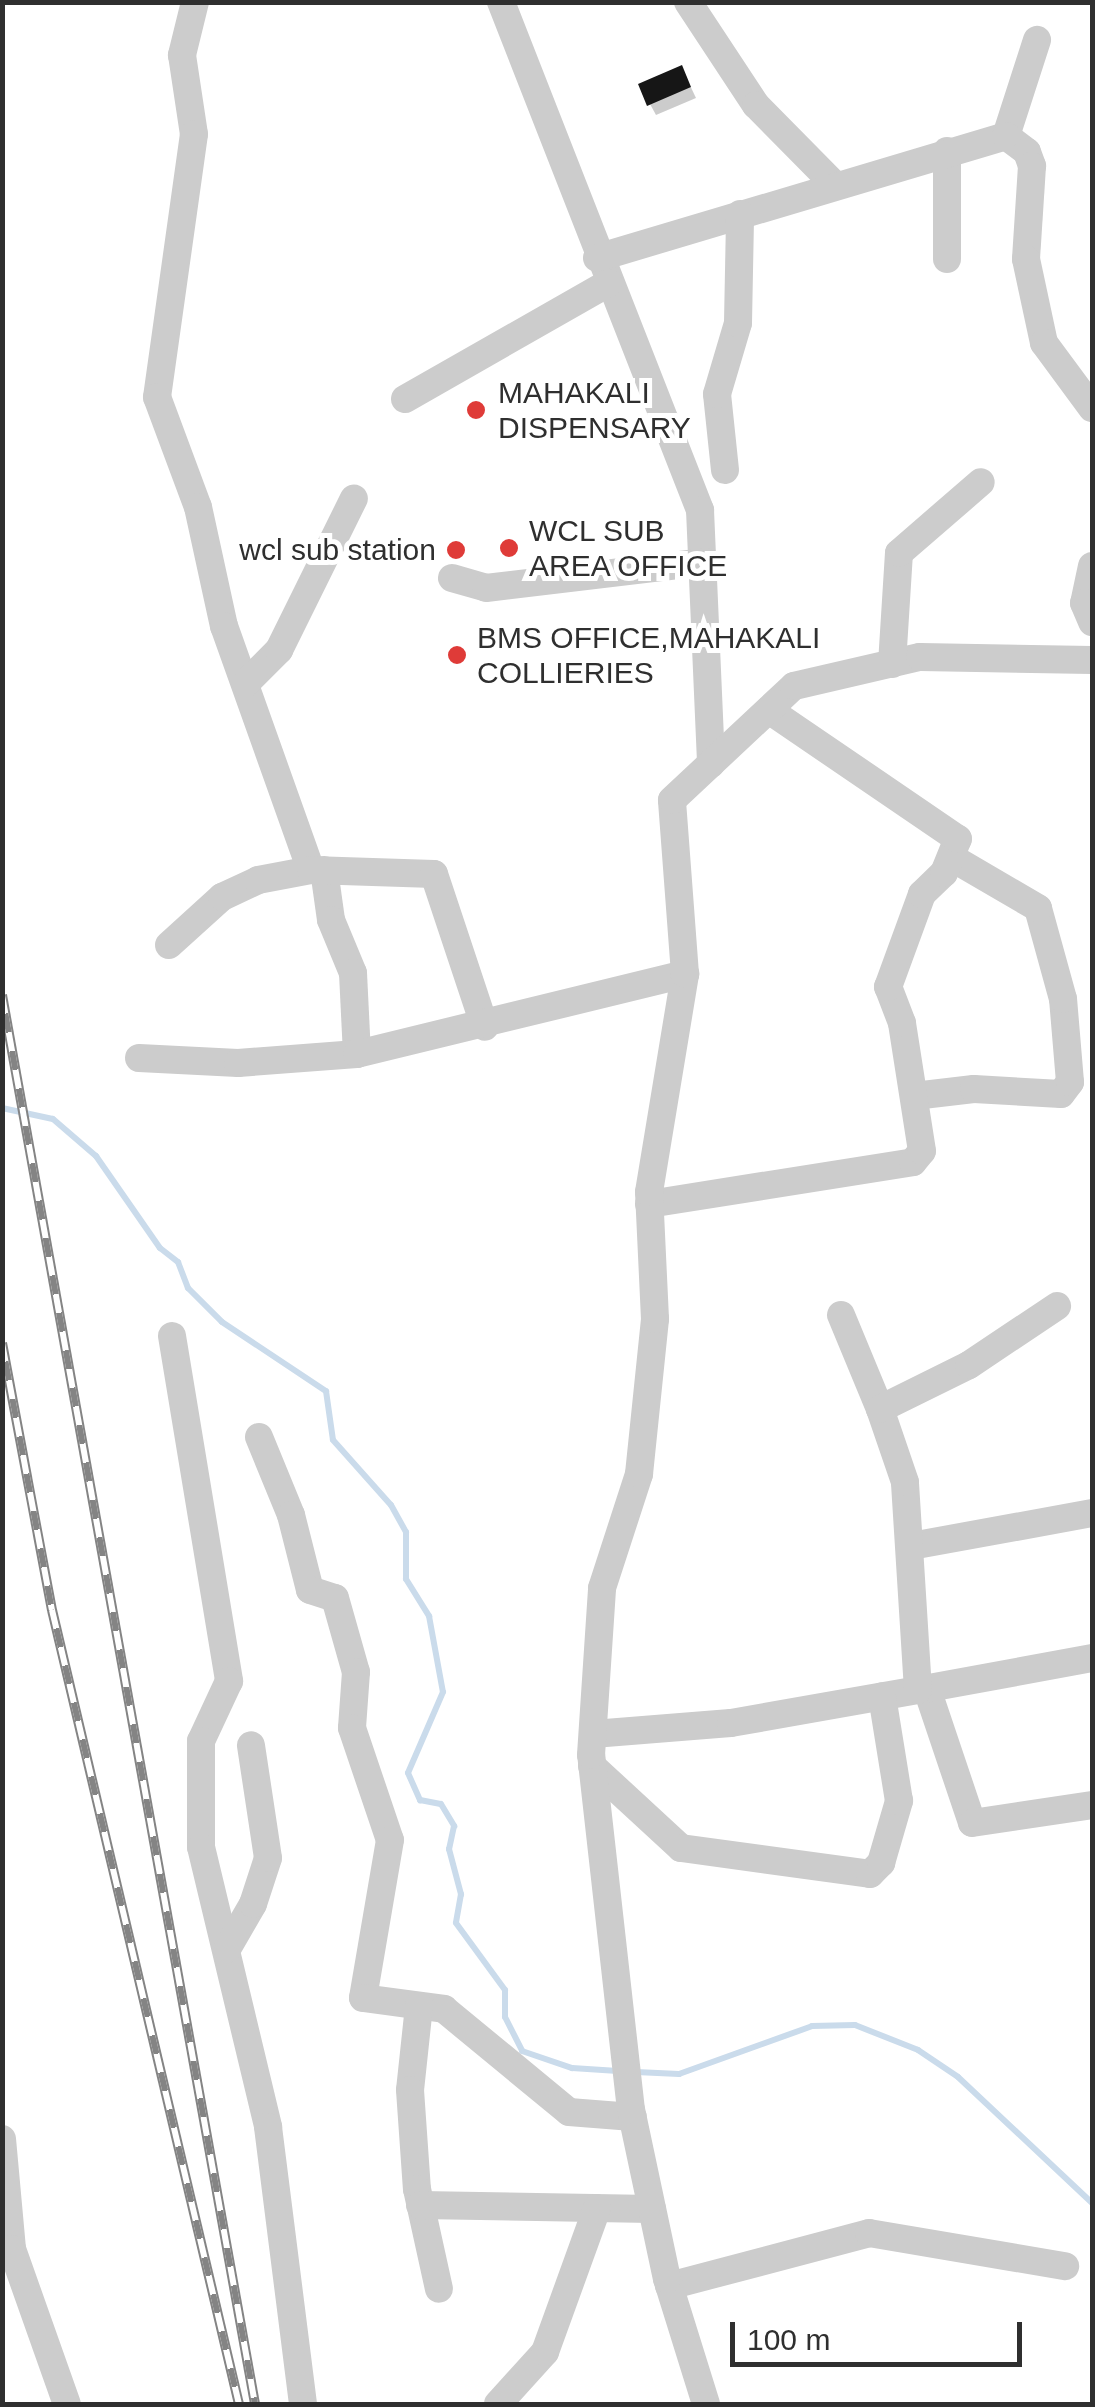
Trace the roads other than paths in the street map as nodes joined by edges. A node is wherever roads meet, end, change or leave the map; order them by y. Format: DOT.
graph roads {
  1 [pos="194,2"];
  2 [pos="501,2"];
  3 [pos="688,2"];
  4 [pos="1038,40"];
  5 [pos="1006,136"];
  6 [pos="947,151"];
  7 [pos="834,184"];
  8 [pos="740,214"];
  9 [pos="947,259"];
  10 [pos="603,270"];
  11 [pos="405,399"];
  12 [pos="1092,408"];
  13 [pos="725,470"];
  14 [pos="981,482"];
  15 [pos="354,498"];
  16 [pos="706,562"];
  17 [pos="1092,566"];
  18 [pos="452,578"];
  19 [pos="1092,622"];
  20 [pos="1092,660"];
  21 [pos="892,664"];
  22 [pos="246,683"];
  23 [pos="769,710"];
  24 [pos="711,764"];
  25 [pos="952,858"];
  26 [pos="318,870"];
  27 [pos="169,944"];
  28 [pos="685,974"];
  29 [pos="485,1027"];
  30 [pos="357,1054"];
  31 [pos="139,1058"];
  32 [pos="914,1096"];
  33 [pos="649,1204"];
  34 [pos="1057,1306"];
  35 [pos="841,1315"];
  36 [pos="172,1336"];
  37 [pos="880,1410"];
  38 [pos="258,1437"];
  39 [pos="1092,1512"];
  40 [pos="910,1546"];
  41 [pos="1092,1658"];
  42 [pos="922,1689"];
  43 [pos="882,1696"];
  44 [pos="593,1734"];
  45 [pos="251,1745"];
  46 [pos="592,1766"];
  47 [pos="1092,1805"];
  48 [pos="227,1949"];
  49 [pos="419,2006"];
  50 [pos="632,2113"];
  51 [pos="2,2139"];
  52 [pos="420,2205"];
  53 [pos="597,2208"];
  54 [pos="652,2209"];
  55 [pos="1065,2266"];
  56 [pos="670,2286"];
  57 [pos="439,2288"];
  58 [pos="67,2404"];
  59 [pos="304,2404"];
  60 [pos="498,2404"];
  61 [pos="706,2404"];
  1 -- 22 [label="street"];
  2 -- 10 [label="street"];
  3 -- 7 [label="street"];
  4 -- 5 [label="street"];
  5 -- 6 [label="street"];
  5 -- 12 [label="street"];
  6 -- 7 [label="street"];
  6 -- 9 [label="street"];
  7 -- 8 [label="street"];
  8 -- 10 [label="street"];
  8 -- 13 [label="street"];
  10 -- 11 [label="street"];
  10 -- 16 [label="street"];
  14 -- 21 [label="street"];
  15 -- 22 [label="street"];
  16 -- 18 [label="street"];
  16 -- 24 [label="street"];
  17 -- 19 [label="street"];
  20 -- 21 [label="street"];
  21 -- 23 [label="street"];
  22 -- 26 [label="street"];
  23 -- 24 [label="street"];
  23 -- 25 [label="street"];
  24 -- 28 [label="street"];
  25 -- 32 [label="street"];
  25 -- 32 [label="street"];
  26 -- 27 [label="street"];
  26 -- 29 [label="street"];
  26 -- 30 [label="street"];
  28 -- 29 [label="street"];
  28 -- 33 [label="street"];
  29 -- 30 [label="street"];
  30 -- 31 [label="street"];
  32 -- 33 [label="street"];
  33 -- 44 [label="street"];
  34 -- 37 [label="street"];
  35 -- 37 [label="street"];
  36 -- 48 [label="street"];
  37 -- 40 [label="street"];
  38 -- 49 [label="street"];
  39 -- 40 [label="street"];
  40 -- 42 [label="street"];
  41 -- 42 [label="street"];
  42 -- 43 [label="street"];
  42 -- 47 [label="street"];
  43 -- 44 [label="street"];
  43 -- 46 [label="street"];
  44 -- 46 [label="street"];
  45 -- 48 [label="street"];
  46 -- 50 [label="street"];
  48 -- 59 [label="street"];
  49 -- 50 [label="street"];
  49 -- 52 [label="street"];
  50 -- 54 [label="street"];
  51 -- 58 [label="street"];
  52 -- 53 [label="street"];
  52 -- 57 [label="street"];
  53 -- 54 [label="street"];
  53 -- 60 [label="street"];
  54 -- 56 [label="street"];
  55 -- 56 [label="street"];
  56 -- 61 [label="street"];
}
